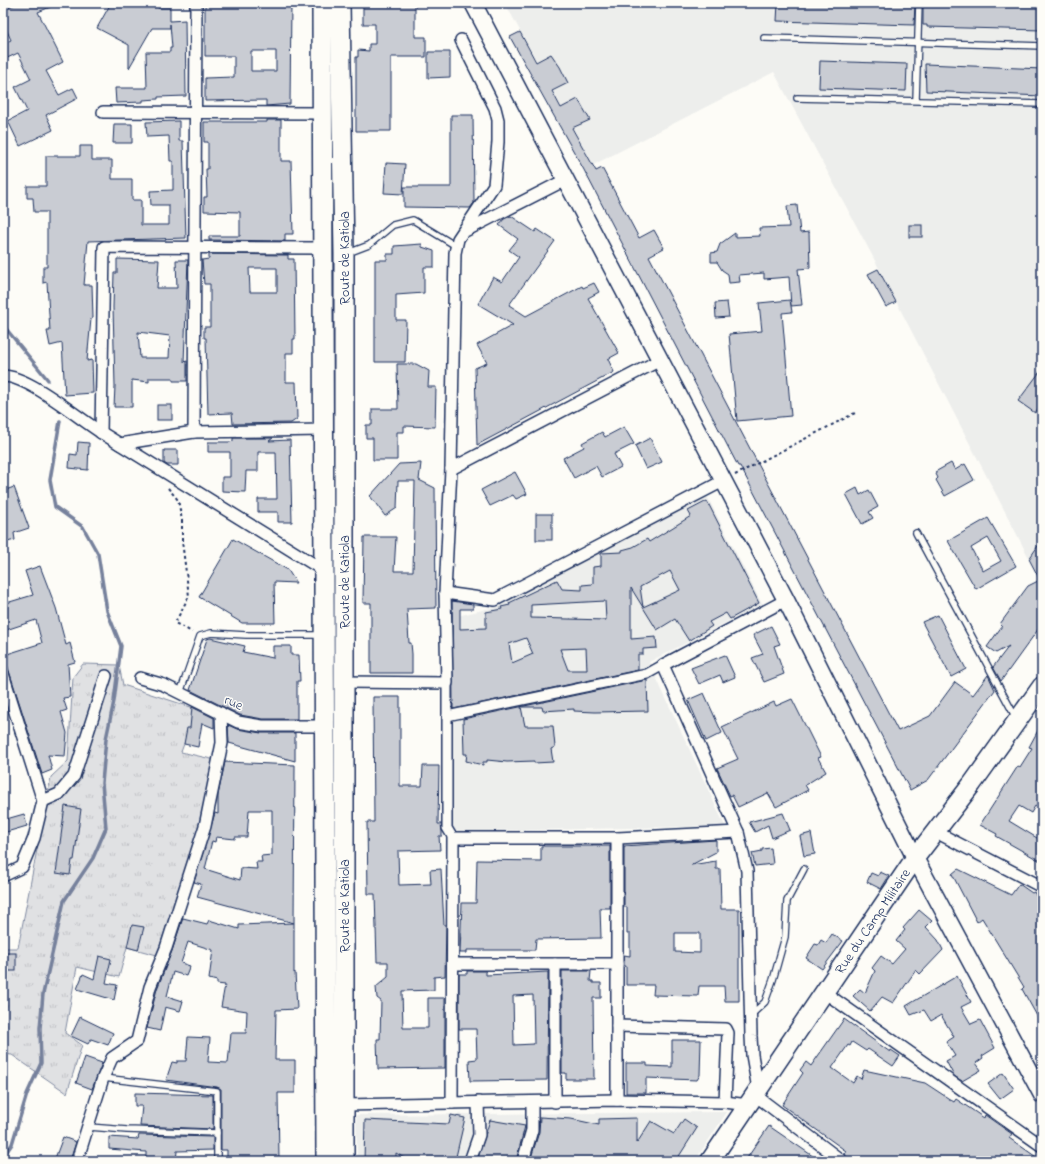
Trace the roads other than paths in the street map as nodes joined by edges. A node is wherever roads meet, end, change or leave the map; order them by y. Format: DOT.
graph roads {
  1 [pos="196,3"];
  2 [pos="322,3"];
  3 [pos="340,3"];
  4 [pos="473,3"];
  5 [pos="919,3"];
  6 [pos="764,38"];
  7 [pos="461,40"];
  8 [pos="918,42"];
  9 [pos="1042,46"];
  10 [pos="797,98"];
  11 [pos="916,100"];
  12 [pos="1042,104"];
  13 [pos="103,112"];
  14 [pos="195,112"];
  15 [pos="321,113"];
  16 [pos="565,180"];
  17 [pos="463,232"];
  18 [pos="456,246"];
  19 [pos="195,248"];
  20 [pos="322,248"];
  21 [pos="344,254"];
  22 [pos="660,360"];
  23 [pos="3,376"];
  24 [pos="323,430"];
  25 [pos="194,432"];
  26 [pos="101,433"];
  27 [pos="120,444"];
  28 [pos="451,469"];
  29 [pos="723,481"];
  30 [pos="916,533"];
  31 [pos="323,570"];
  32 [pos="445,592"];
  33 [pos="786,600"];
  34 [pos="323,635"];
  35 [pos="663,665"];
  36 [pos="3,674"];
  37 [pos="106,676"];
  38 [pos="140,678"];
  39 [pos="344,682"];
  40 [pos="447,683"];
  41 [pos="1042,686"];
  42 [pos="180,693"];
  43 [pos="1037,704"];
  44 [pos="221,713"];
  45 [pos="447,716"];
  46 [pos="1018,722"];
  47 [pos="323,726"];
  48 [pos="43,801"];
  49 [pos="738,832"];
  50 [pos="936,832"];
  51 [pos="453,838"];
  52 [pos="617,838"];
  53 [pos="915,858"];
  54 [pos="804,869"];
  55 [pos="3,876"];
  56 [pos="1042,887"];
  57 [pos="453,964"];
  58 [pos="555,964"];
  59 [pos="617,964"];
  60 [pos="824,992"];
  61 [pos="751,1015"];
  62 [pos="617,1026"];
  63 [pos="103,1078"];
  64 [pos="1042,1095"];
  65 [pos="754,1097"];
  66 [pos="616,1100"];
  67 [pos="478,1102"];
  68 [pos="532,1102"];
  69 [pos="555,1102"];
  70 [pos="725,1102"];
  71 [pos="452,1103"];
  72 [pos="344,1105"];
  73 [pos="89,1127"];
  74 [pos="217,1133"];
  75 [pos="1042,1146"];
  76 [pos="77,1161"];
  77 [pos="217,1161"];
  78 [pos="326,1161"];
  79 [pos="344,1161"];
  80 [pos="470,1161"];
  81 [pos="523,1161"];
  82 [pos="710,1161"];
  83 [pos="842,1161"];
  1 -- 14 [label="street"];
  2 -- 15 [label="highway, Route de Katiola"];
  3 -- 21 [label="highway, Route de Katiola"];
  4 -- 16 [label="main road"];
  5 -- 8 [label="lane"];
  6 -- 8 [label="lane"];
  7 -- 17 [label="street"];
  8 -- 9 [label="lane"];
  8 -- 11 [label="lane"];
  10 -- 11 [label="lane"];
  11 -- 12 [label="lane"];
  13 -- 14 [label="street"];
  14 -- 15 [label="street"];
  14 -- 19 [label="street"];
  15 -- 20 [label="highway, Route de Katiola"];
  16 -- 17 [label="street"];
  16 -- 22 [label="main road"];
  17 -- 18 [label="street"];
  18 -- 21 [label="lane"];
  18 -- 28 [label="street"];
  19 -- 20 [label="street"];
  19 -- 25 [label="street"];
  19 -- 26 [label="street"];
  20 -- 24 [label="highway, Route de Katiola"];
  21 -- 39 [label="highway, Route de Katiola"];
  22 -- 28 [label="street"];
  22 -- 29 [label="main road"];
  23 -- 26 [label="street"];
  24 -- 25 [label="street"];
  24 -- 31 [label="highway, Route de Katiola"];
  25 -- 27 [label="street"];
  26 -- 27 [label="street"];
  27 -- 31 [label="street"];
  28 -- 32 [label="street"];
  29 -- 32 [label="street"];
  29 -- 33 [label="main road"];
  30 -- 46 [label="lane"];
  31 -- 34 [label="highway, Route de Katiola"];
  32 -- 40 [label="street"];
  33 -- 35 [label="street"];
  33 -- 53 [label="main road"];
  34 -- 42 [label="lane"];
  34 -- 47 [label="highway, Route de Katiola"];
  35 -- 45 [label="street"];
  35 -- 49 [label="street"];
  36 -- 48 [label="street"];
  37 -- 48 [label="street"];
  38 -- 42 [label="street, rue"];
  39 -- 40 [label="street"];
  39 -- 72 [label="highway, Route de Katiola"];
  40 -- 45 [label="street"];
  41 -- 43 [label="main road, Rue du Camp Militaire"];
  42 -- 44 [label="street, rue"];
  43 -- 46 [label="main road, Rue du Camp Militaire"];
  44 -- 47 [label="street, rue"];
  44 -- 63 [label="street"];
  45 -- 51 [label="street"];
  46 -- 50 [label="main road, Rue du Camp Militaire"];
  47 -- 78 [label="highway, Route de Katiola"];
  48 -- 55 [label="street"];
  49 -- 52 [label="street"];
  49 -- 61 [label="street"];
  50 -- 53 [label="main road, Rue du Camp Militaire"];
  50 -- 56 [label="street"];
  51 -- 52 [label="street"];
  51 -- 57 [label="street"];
  52 -- 59 [label="street"];
  53 -- 60 [label="main road, Rue du Camp Militaire"];
  53 -- 64 [label="main road"];
  54 -- 61 [label="lane"];
  57 -- 58 [label="street"];
  57 -- 71 [label="street"];
  58 -- 59 [label="street"];
  58 -- 69 [label="street"];
  59 -- 62 [label="street"];
  60 -- 65 [label="main road, Rue du Camp Militaire"];
  60 -- 75 [label="street"];
  61 -- 65 [label="street"];
  62 -- 66 [label="street"];
  62 -- 70 [label="street"];
  63 -- 73 [label="street"];
  63 -- 74 [label="lane"];
  65 -- 70 [label="street"];
  65 -- 82 [label="main road, Rue du Camp Militaire"];
  65 -- 83 [label="street"];
  66 -- 69 [label="street"];
  66 -- 70 [label="street"];
  67 -- 68 [label="street"];
  67 -- 71 [label="street"];
  67 -- 80 [label="street"];
  68 -- 69 [label="street"];
  68 -- 81 [label="street"];
  71 -- 72 [label="street"];
  72 -- 79 [label="highway, Route de Katiola"];
  73 -- 74 [label="lane"];
  73 -- 76 [label="street"];
  74 -- 77 [label="lane"];
}
